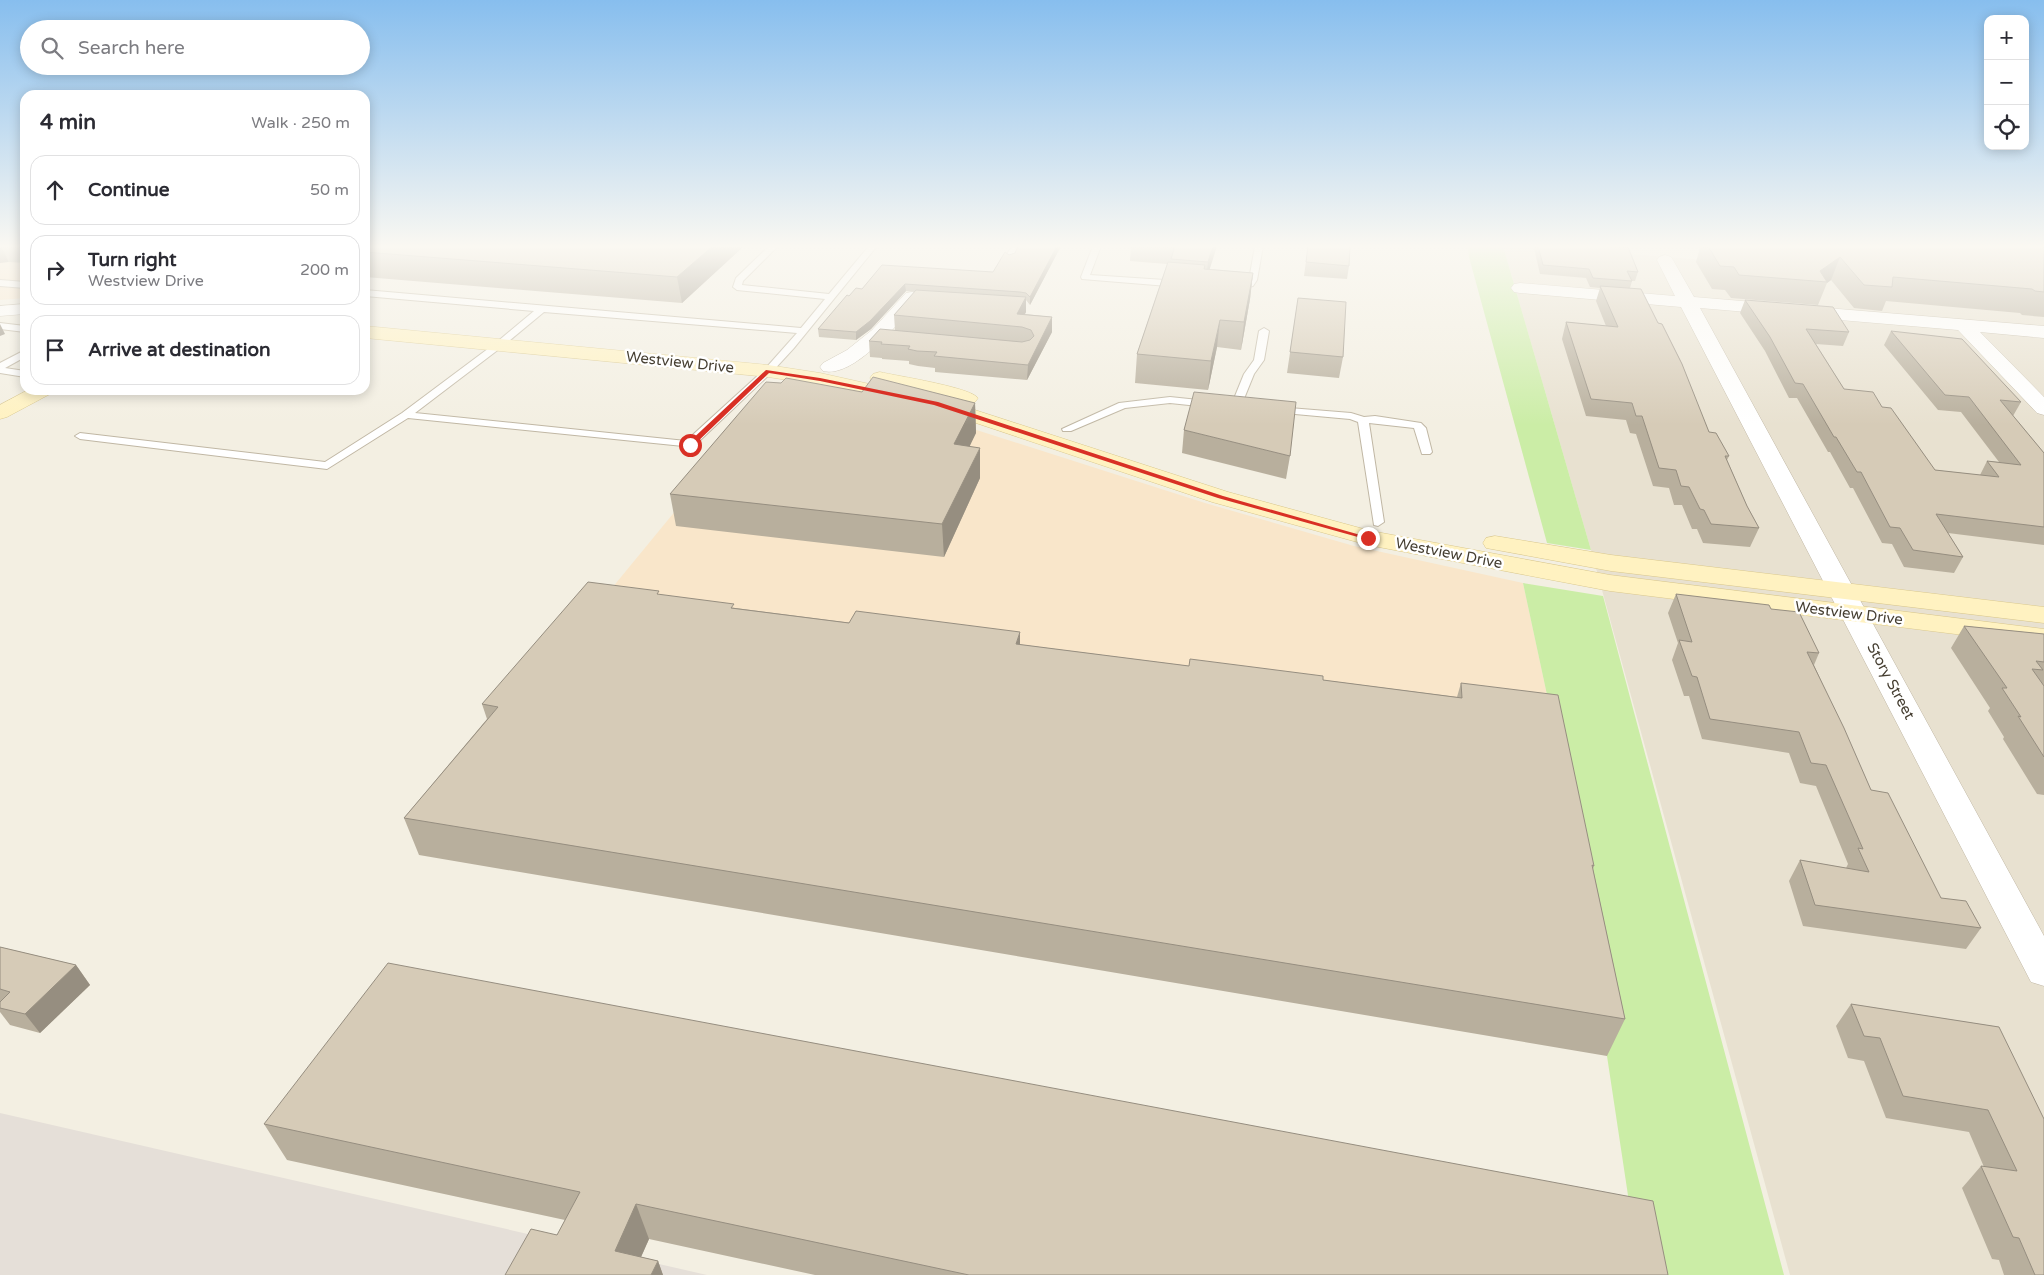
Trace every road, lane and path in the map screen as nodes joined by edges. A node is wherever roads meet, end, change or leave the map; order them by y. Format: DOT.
graph roads {
  1 [pos="503,306"];
  2 [pos="824,306"];
  3 [pos="904,306"];
  4 [pos="1689,306"];
  5 [pos="1729,306"];
  6 [pos="20,309"];
  7 [pos="542,309"];
  8 [pos="0,311"];
  9 [pos="370,320"];
  10 [pos="1963,325"];
  11 [pos="0,326"];
  12 [pos="20,328"];
  13 [pos="802,331"];
  14 [pos="1264,331"];
  15 [pos="370,332"];
  16 [pos="2044,332"];
  17 [pos="877,336"];
  18 [pos="507,338"];
  19 [pos="896,338"];
  20 [pos="20,355"];
  21 [pos="773,365"];
  22 [pos="0,367"];
  23 [pos="830,368"];
  24 [pos="20,373"];
  25 [pos="20,382"];
  26 [pos="0,392"];
  27 [pos="34,395"];
  28 [pos="1265,409"];
  29 [pos="2044,410"];
  30 [pos="0,413"];
  31 [pos="406,415"];
  32 [pos="1363,420"];
  33 [pos="1067,429"];
  34 [pos="80,436"];
  35 [pos="1426,452"];
  36 [pos="1378,522"];
  37 [pos="1848,603"];
  38 [pos="2044,615"];
  39 [pos="2044,637"];
  40 [pos="2044,971"];
  1 -- 7 [label="lane"];
  2 -- 13 [label="lane"];
  3 -- 17 [label="street"];
  4 -- 37 [label="street, Story Street"];
  5 -- 10 [label="street"];
  6 -- 8 [label="street"];
  7 -- 13 [label="lane"];
  7 -- 18 [label="lane"];
  9 -- 18 [label="main road, Westview Drive"];
  10 -- 16 [label="street"];
  10 -- 29 [label="street"];
  11 -- 12 [label="lane"];
  13 -- 21 [label="lane"];
  14 -- 33 [label="lane"];
  15 -- 18 [label="main road, Westview Drive"];
  17 -- 19 [label="street"];
  17 -- 23 [label="street"];
  18 -- 21 [label="main road, Westview Drive"];
  18 -- 31 [label="lane"];
  20 -- 22 [label="lane"];
  21 -- 23 [label="main road, Westview Drive"];
  21 -- 31 [label="lane"];
  21 -- 37 [label="main road, Westview Drive"];
  22 -- 24 [label="lane"];
  23 -- 33 [label="main road, Westview Drive"];
  25 -- 26 [label="main road"];
  27 -- 30 [label="main road"];
  28 -- 32 [label="lane"];
  31 -- 34 [label="lane"];
  32 -- 35 [label="lane"];
  32 -- 36 [label="lane"];
  33 -- 36 [label="main road, Westview Drive"];
  36 -- 37 [label="main road, Westview Drive"];
  37 -- 38 [label="main road, Westview Drive"];
  37 -- 39 [label="main road, Westview Drive"];
  37 -- 40 [label="street, Story Street"];
}
